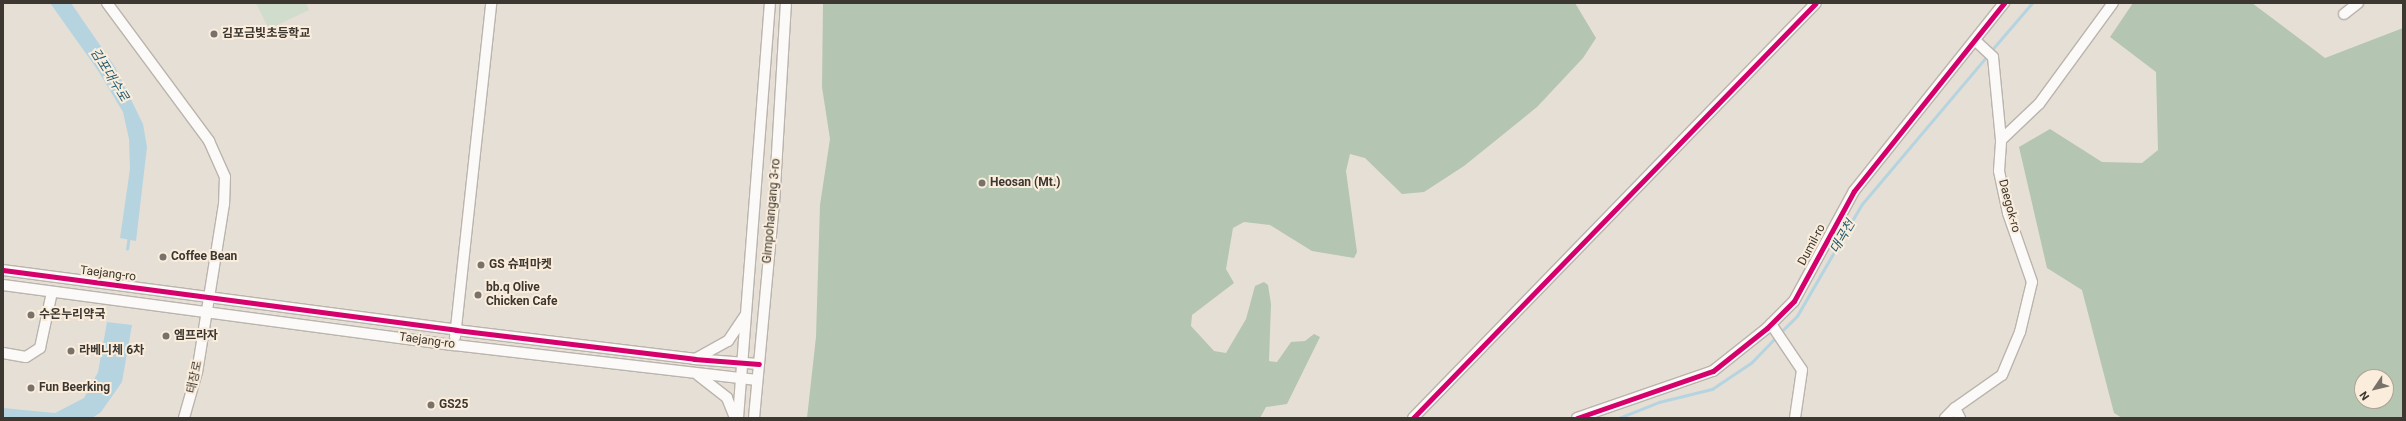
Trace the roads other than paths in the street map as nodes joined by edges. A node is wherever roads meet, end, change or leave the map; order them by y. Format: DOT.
graph roads {
  1 [pos="107,3"];
  2 [pos="491,3"];
  3 [pos="770,3"];
  4 [pos="786,3"];
  5 [pos="1816,3"];
  6 [pos="2004,3"];
  7 [pos="2113,3"];
  8 [pos="2358,3"];
  9 [pos="2344,14"];
  10 [pos="1976,41"];
  11 [pos="2002,140"];
  12 [pos="3,270"];
  13 [pos="3,285"];
  14 [pos="52,292"];
  15 [pos="210,297"];
  16 [pos="207,311"];
  17 [pos="746,315"];
  18 [pos="1773,326"];
  19 [pos="456,330"];
  20 [pos="454,345"];
  21 [pos="3,353"];
  22 [pos="694,360"];
  23 [pos="742,362"];
  24 [pos="759,364"];
  25 [pos="696,374"];
  26 [pos="741,378"];
  27 [pos="757,380"];
  28 [pos="1955,408"];
  29 [pos="184,418"];
  30 [pos="736,418"];
  31 [pos="754,418"];
  32 [pos="1414,418"];
  33 [pos="1577,418"];
  34 [pos="1795,418"];
  35 [pos="1945,418"];
  36 [pos="1960,418"];
  1 -- 15 [label="street, 태장로"];
  2 -- 19 [label="street"];
  3 -- 17 [label="street, Gimpohangang 3-ro"];
  4 -- 24 [label="street, Gimpohangang 3-ro"];
  5 -- 32 [label="street"];
  6 -- 10 [label="street, Dumil-ro"];
  7 -- 11 [label="street"];
  8 -- 9 [label="street"];
  10 -- 11 [label="street, Daegok-ro"];
  10 -- 18 [label="street, Dumil-ro"];
  11 -- 28 [label="street, Daegok-ro"];
  12 -- 15 [label="street, Taejang-ro"];
  13 -- 14 [label="street, Taejang-ro"];
  14 -- 16 [label="street, Taejang-ro"];
  14 -- 21 [label="street"];
  15 -- 16 [label="street, 태장로"];
  15 -- 19 [label="street, Taejang-ro"];
  16 -- 20 [label="street, Taejang-ro"];
  16 -- 29 [label="street, 태장로"];
  17 -- 22 [label="street"];
  17 -- 23 [label="street, Gimpohangang 3-ro"];
  18 -- 33 [label="street, Dumil-ro"];
  18 -- 34 [label="street"];
  19 -- 20 [label="street"];
  19 -- 22 [label="street, Taejang-ro"];
  20 -- 25 [label="street, Taejang-ro"];
  22 -- 23 [label="street, Taejang-ro"];
  23 -- 24 [label="street, Taejang-ro"];
  23 -- 26 [label="street, Gimpohangang 3-ro"];
  24 -- 27 [label="street, Gimpohangang 3-ro"];
  25 -- 26 [label="street, Taejang-ro"];
  25 -- 30 [label="street"];
  26 -- 27 [label="street, Taejang-ro"];
  26 -- 30 [label="street, Gimpohangang 3-ro"];
  27 -- 31 [label="street, Gimpohangang 3-ro"];
  28 -- 35 [label="street, Daegok-ro"];
  28 -- 36 [label="street"];
}
